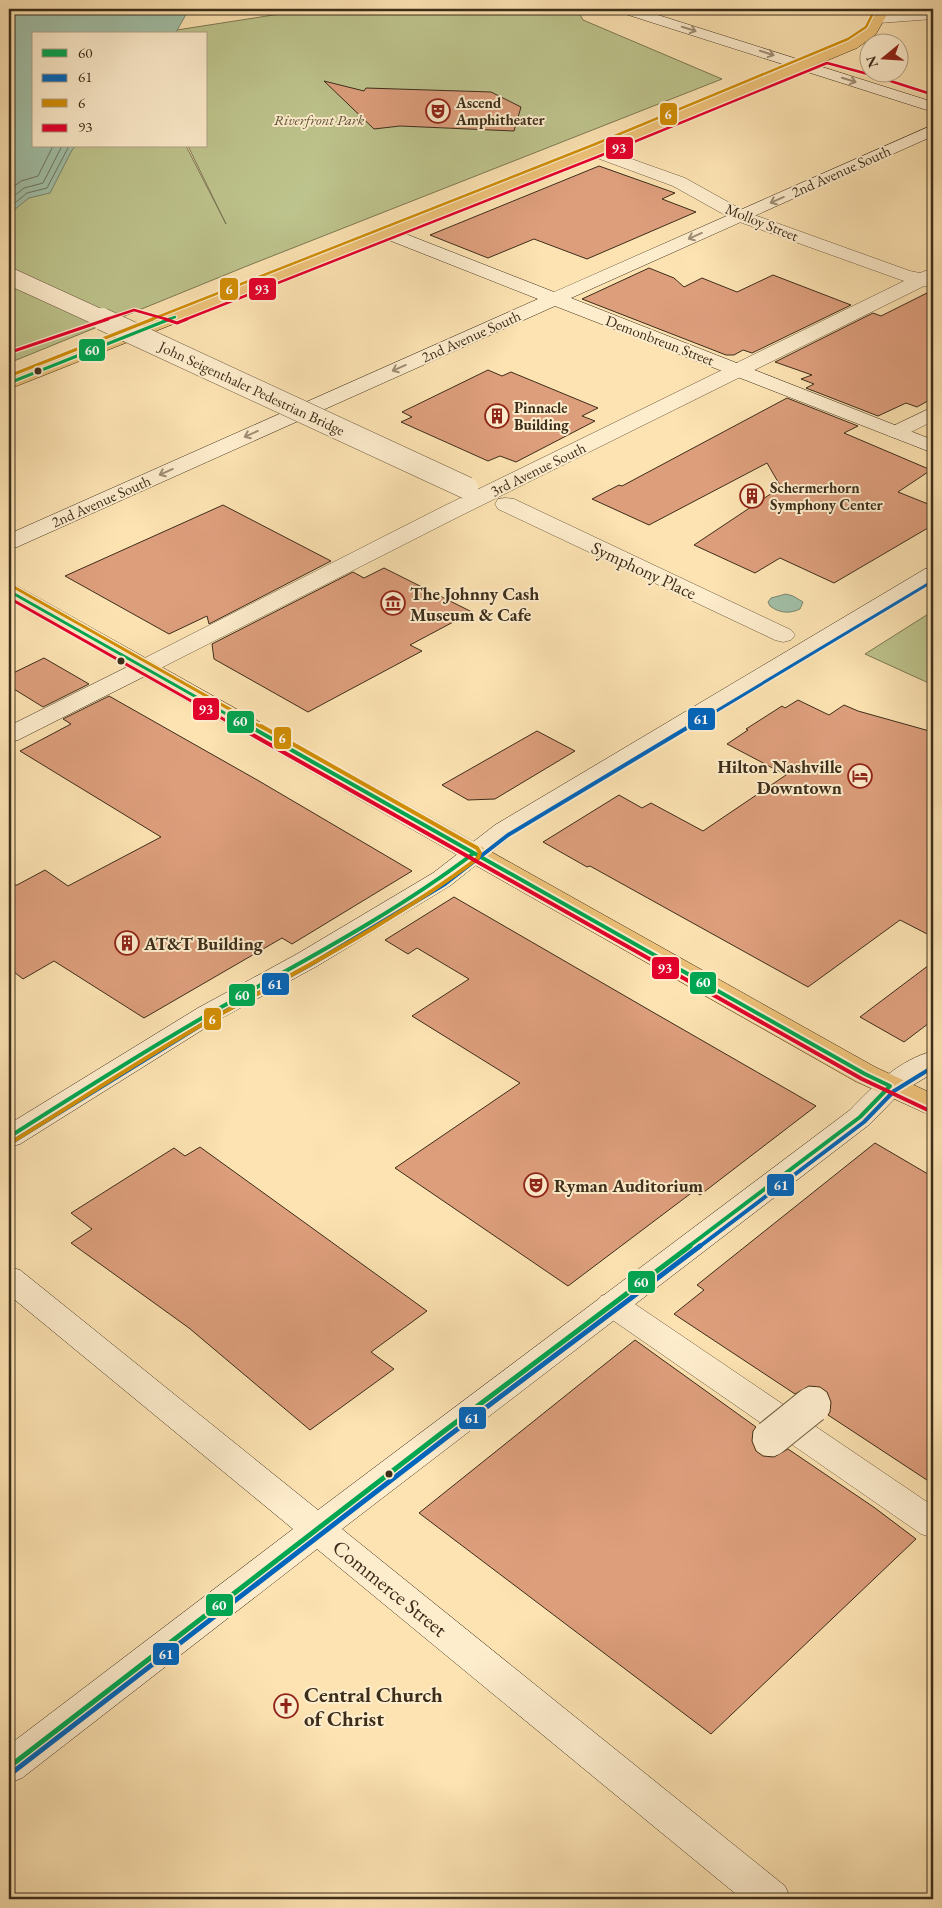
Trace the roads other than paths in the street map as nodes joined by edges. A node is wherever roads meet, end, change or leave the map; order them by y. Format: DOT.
graph roads {
  1 [pos="624,9"];
  2 [pos="881,13"];
  3 [pos="933,14"];
  4 [pos="796,46"];
  5 [pos="826,56"];
  6 [pos="803,65"];
  7 [pos="860,65"];
  8 [pos="910,81"];
  9 [pos="933,88"];
  10 [pos="933,107"];
  11 [pos="933,130"];
  12 [pos="595,151"];
  13 [pos="740,216"];
  14 [pos="387,233"];
  15 [pos="9,276"];
  16 [pos="930,279"];
  17 [pos="556,299"];
  18 [pos="739,371"];
  19 [pos="9,382"];
  20 [pos="933,413"];
  21 [pos="896,432"];
  22 [pos="933,447"];
  23 [pos="467,488"];
  24 [pos="506,504"];
  25 [pos="9,542"];
  26 [pos="933,574"];
  27 [pos="9,591"];
  28 [pos="782,635"];
  29 [pos="145,667"];
  30 [pos="9,735"];
  31 [pos="474,853"];
  32 [pos="933,1060"];
  33 [pos="890,1086"];
  34 [pos="933,1105"];
  35 [pos="9,1137"];
  36 [pos="9,1278"];
  37 [pos="612,1304"];
  38 [pos="812,1405"];
  39 [pos="771,1438"];
  40 [pos="933,1524"];
  41 [pos="318,1530"];
  42 [pos="9,1767"];
  43 [pos="771,1899"];
  1 -- 6 [label="street, one-way"];
  2 -- 3 [label="street"];
  2 -- 5 [label="main road"];
  4 -- 5 [label="street"];
  5 -- 6 [label="main road"];
  5 -- 7 [label="street"];
  6 -- 10 [label="street, one-way"];
  6 -- 12 [label="main road"];
  8 -- 9 [label="street"];
  11 -- 13 [label="street, 2nd Avenue South, one-way"];
  12 -- 13 [label="street, Molloy Street"];
  12 -- 14 [label="main road"];
  13 -- 16 [label="street, Molloy Street"];
  13 -- 17 [label="street, 2nd Avenue South, one-way"];
  14 -- 17 [label="street, Demonbreun Street"];
  14 -- 19 [label="main road"];
  15 -- 23 [label="street, John Seigenthaler Pedestrian Bridge, bridge"];
  16 -- 18 [label="street, 3rd Avenue South"];
  17 -- 18 [label="street, Demonbreun Street"];
  17 -- 25 [label="street, 2nd Avenue South, one-way"];
  18 -- 21 [label="street, Demonbreun Street"];
  18 -- 29 [label="street, 3rd Avenue South"];
  20 -- 21 [label="street"];
  21 -- 22 [label="street, Demonbreun Street"];
  24 -- 28 [label="street, Symphony Place"];
  26 -- 31 [label="street"];
  27 -- 29 [label="main road"];
  29 -- 30 [label="street, 3rd Avenue South"];
  29 -- 31 [label="main road"];
  31 -- 33 [label="main road"];
  31 -- 35 [label="street"];
  32 -- 33 [label="street"];
  33 -- 34 [label="main road"];
  33 -- 37 [label="street"];
  36 -- 41 [label="street, Commerce Street"];
  37 -- 40 [label="street"];
  37 -- 41 [label="street"];
  38 -- 39 [label="street, bridge"];
  41 -- 42 [label="street"];
  41 -- 43 [label="street, Commerce Street"];
}
